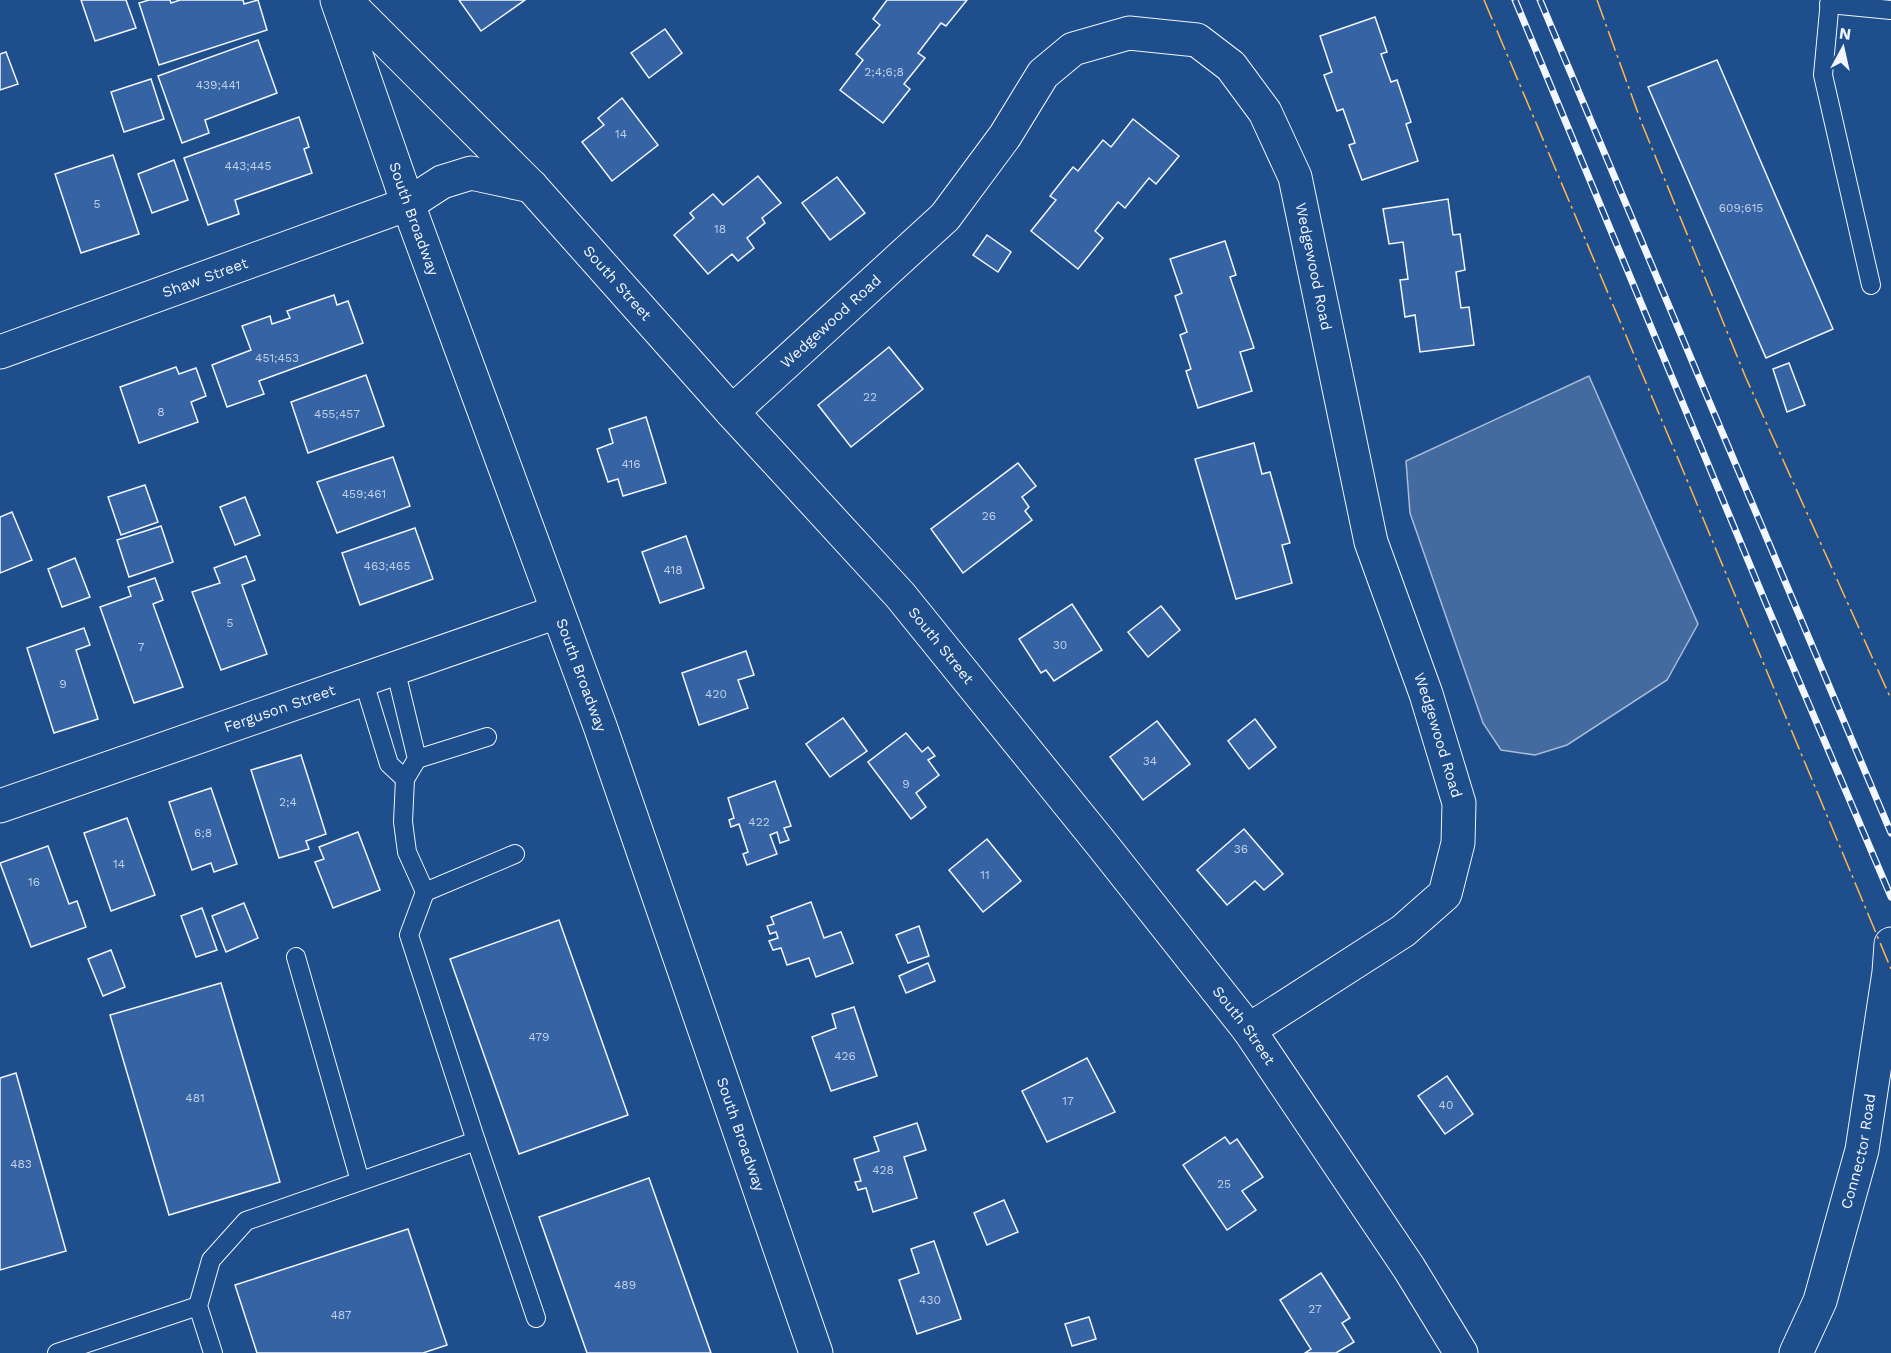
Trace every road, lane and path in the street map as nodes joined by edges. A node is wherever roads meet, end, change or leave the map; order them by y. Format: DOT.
graph roads {
  1 [pos="337,0"];
  2 [pos="345,0"];
  3 [pos="1830,2"];
  4 [pos="1891,10"];
  5 [pos="531,186"];
  6 [pos="408,204"];
  7 [pos="1871,285"];
  8 [pos="0,352"];
  9 [pos="732,412"];
  10 [pos="557,612"];
  11 [pos="395,668"];
  12 [pos="363,679"];
  13 [pos="487,737"];
  14 [pos="417,759"];
  15 [pos="405,779"];
  16 [pos="0,806"];
  17 [pos="515,854"];
  18 [pos="425,892"];
  19 [pos="296,957"];
  20 [pos="1890,958"];
  21 [pos="1249,1030"];
  22 [pos="476,1141"];
  23 [pos="360,1181"];
  24 [pos="198,1306"];
  25 [pos="536,1318"];
  26 [pos="57,1353"];
  27 [pos="213,1353"];
  28 [pos="816,1353"];
  29 [pos="1461,1353"];
  30 [pos="1796,1353"];
  1 -- 6 [label="main road, South Broadway"];
  2 -- 5 [label="main road, South Street"];
  3 -- 4 [label="lane"];
  3 -- 7 [label="lane"];
  5 -- 6 [label="main road, Shaw Street"];
  5 -- 9 [label="main road, South Street"];
  6 -- 8 [label="main road, Shaw Street"];
  6 -- 10 [label="main road, South Broadway"];
  9 -- 21 [label="main road, South Street"];
  9 -- 21 [label="main road, Wedgewood Road"];
  10 -- 11 [label="main road, Ferguson Street"];
  10 -- 28 [label="main road, South Broadway"];
  11 -- 12 [label="main road, Ferguson Street"];
  11 -- 14 [label="lane"];
  12 -- 15 [label="lane"];
  12 -- 16 [label="main road, Ferguson Street"];
  13 -- 14 [label="lane"];
  14 -- 15 [label="lane"];
  15 -- 18 [label="lane"];
  17 -- 18 [label="lane"];
  18 -- 22 [label="lane"];
  19 -- 23 [label="lane"];
  20 -- 30 [label="main road, Connector Road"];
  21 -- 29 [label="main road, South Street"];
  22 -- 23 [label="lane"];
  22 -- 25 [label="lane"];
  23 -- 24 [label="lane"];
  24 -- 26 [label="lane"];
  24 -- 27 [label="lane"];
}
